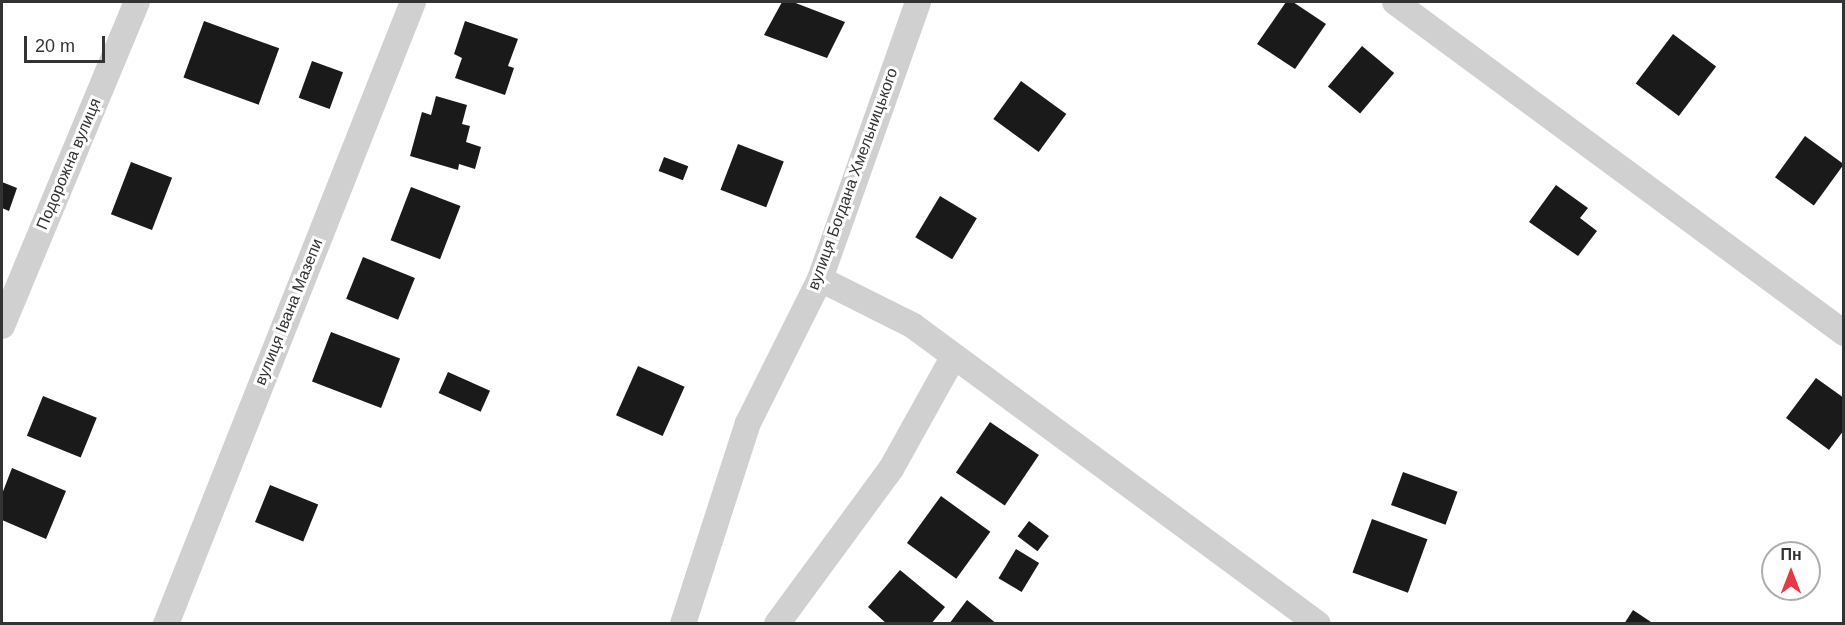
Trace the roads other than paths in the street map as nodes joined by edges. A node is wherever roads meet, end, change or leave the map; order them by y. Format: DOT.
graph roads {
  1 [pos="137,2"];
  2 [pos="413,2"];
  3 [pos="918,2"];
  4 [pos="1395,2"];
  5 [pos="820,279"];
  6 [pos="2,326"];
  7 [pos="1844,333"];
  8 [pos="954,356"];
  9 [pos="166,624"];
  10 [pos="683,624"];
  11 [pos="777,624"];
  12 [pos="1318,624"];
  1 -- 6 [label="street, Подорожна вулиця"];
  2 -- 9 [label="street, вулиця Івана Мазепи"];
  3 -- 5 [label="street, вулиця Богдана Хмельницького"];
  4 -- 7 [label="street"];
  5 -- 8 [label="street"];
  5 -- 10 [label="street, вулиця Богдана Хмельницького"];
  8 -- 11 [label="street"];
  8 -- 12 [label="street"];
}
